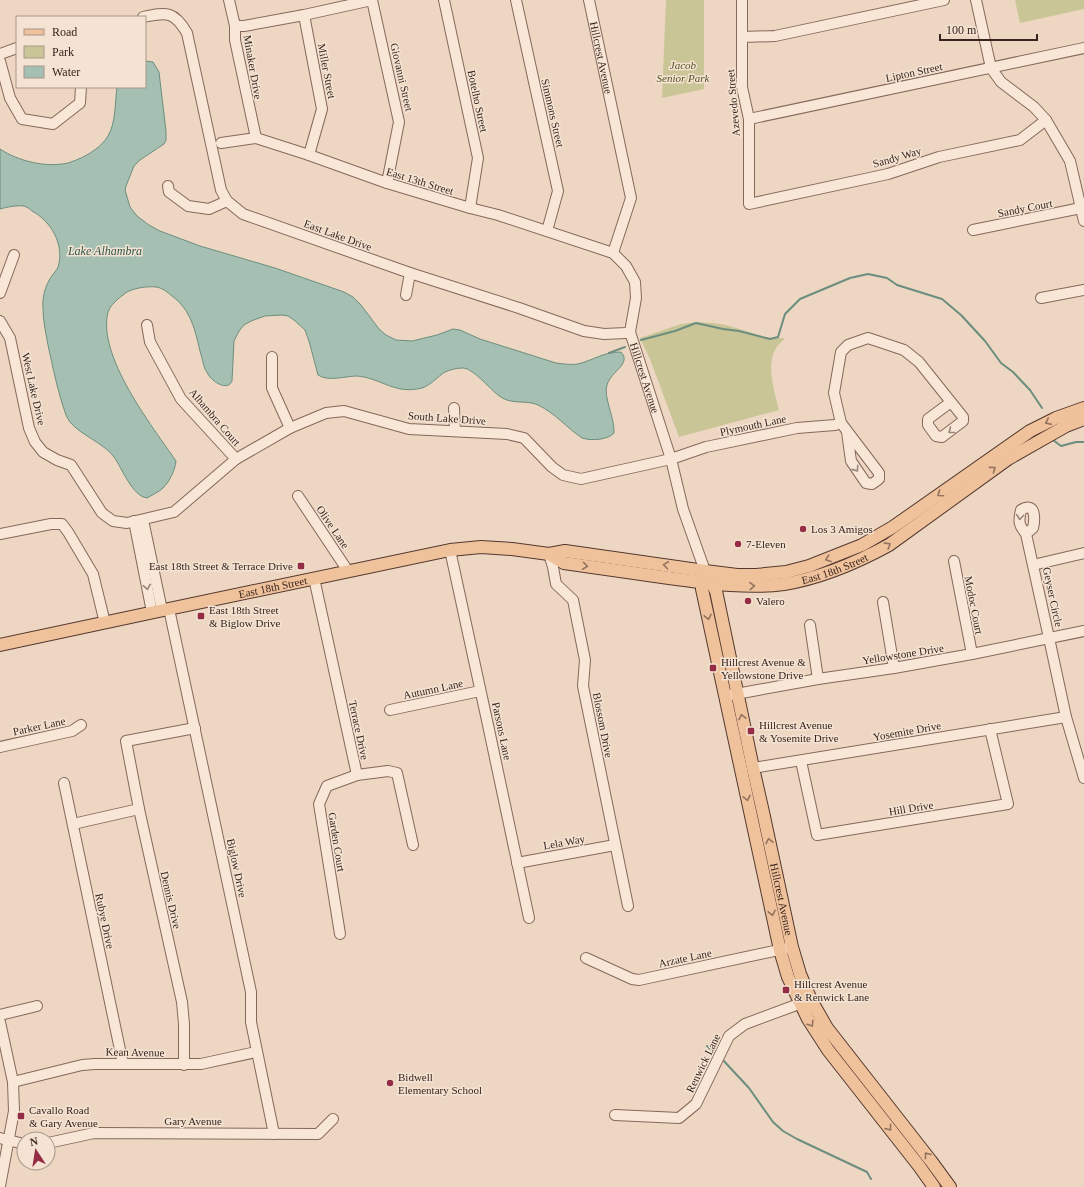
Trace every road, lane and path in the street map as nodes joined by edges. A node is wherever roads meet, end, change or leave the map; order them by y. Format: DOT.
graph roads {
  1 [pos="229,0"];
  2 [pos="372,0"];
  3 [pos="444,0"];
  4 [pos="516,0"];
  5 [pos="589,0"];
  6 [pos="742,0"];
  7 [pos="944,0"];
  8 [pos="976,0"];
  9 [pos="304,15"];
  10 [pos="146,16"];
  11 [pos="235,26"];
  12 [pos="742,37"];
  13 [pos="16,48"];
  14 [pos="1084,48"];
  15 [pos="0,54"];
  16 [pos="0,60"];
  17 [pos="991,68"];
  18 [pos="80,88"];
  19 [pos="749,120"];
  20 [pos="1046,120"];
  21 [pos="256,138"];
  22 [pos="221,143"];
  23 [pos="309,155"];
  24 [pos="387,184"];
  25 [pos="168,186"];
  26 [pos="227,201"];
  27 [pos="749,204"];
  28 [pos="470,208"];
  29 [pos="1081,208"];
  30 [pos="1084,221"];
  31 [pos="973,230"];
  32 [pos="547,231"];
  33 [pos="614,253"];
  34 [pos="14,255"];
  35 [pos="410,273"];
  36 [pos="1084,290"];
  37 [pos="0,294"];
  38 [pos="406,296"];
  39 [pos="1041,298"];
  40 [pos="0,321"];
  41 [pos="146,326"];
  42 [pos="630,332"];
  43 [pos="272,357"];
  44 [pos="951,402"];
  45 [pos="454,408"];
  46 [pos="1084,408"];
  47 [pos="1084,419"];
  48 [pos="841,423"];
  49 [pos="290,428"];
  50 [pos="455,431"];
  51 [pos="847,432"];
  52 [pos="236,459"];
  53 [pos="671,459"];
  54 [pos="298,496"];
  55 [pos="139,521"];
  56 [pos="0,534"];
  57 [pos="1026,534"];
  58 [pos="450,550"];
  59 [pos="1084,553"];
  60 [pos="548,554"];
  61 [pos="954,561"];
  62 [pos="1033,564"];
  63 [pos="348,571"];
  64 [pos="314,578"];
  65 [pos="707,579"];
  66 [pos="883,602"];
  67 [pos="161,610"];
  68 [pos="105,623"];
  69 [pos="810,625"];
  70 [pos="1084,631"];
  71 [pos="1049,638"];
  72 [pos="0,645"];
  73 [pos="972,654"];
  74 [pos="894,668"];
  75 [pos="818,679"];
  76 [pos="480,691"];
  77 [pos="738,693"];
  78 [pos="725,696"];
  79 [pos="390,710"];
  80 [pos="1066,718"];
  81 [pos="81,725"];
  82 [pos="195,728"];
  83 [pos="990,729"];
  84 [pos="0,747"];
  85 [pos="801,761"];
  86 [pos="753,768"];
  87 [pos="357,775"];
  88 [pos="1084,778"];
  89 [pos="64,783"];
  90 [pos="139,809"];
  91 [pos="73,824"];
  92 [pos="413,845"];
  93 [pos="615,845"];
  94 [pos="517,863"];
  95 [pos="628,906"];
  96 [pos="529,918"];
  97 [pos="340,934"];
  98 [pos="786,949"];
  99 [pos="586,958"];
  100 [pos="806,1002"];
  101 [pos="37,1006"];
  102 [pos="0,1015"];
  103 [pos="0,1022"];
  104 [pos="256,1052"];
  105 [pos="123,1064"];
  106 [pos="184,1065"];
  107 [pos="13,1082"];
  108 [pos="615,1115"];
  109 [pos="333,1119"];
  110 [pos="274,1134"];
  111 [pos="5,1140"];
  112 [pos="56,1141"];
  113 [pos="16,1142"];
  114 [pos="0,1186"];
  115 [pos="934,1187"];
  116 [pos="950,1187"];
  1 -- 11 [label="street, Minaker Drive"];
  2 -- 9 [label="street"];
  2 -- 24 [label="street, Giovanni Street"];
  3 -- 28 [label="street, Botelho Street"];
  4 -- 32 [label="street, Simmons Street"];
  5 -- 33 [label="street, Hillcrest Avenue"];
  6 -- 12 [label="street, Azevedo Street"];
  7 -- 12 [label="street"];
  8 -- 17 [label="street"];
  9 -- 11 [label="street"];
  9 -- 23 [label="street, Miller Street"];
  10 -- 26 [label="street, East Lake Drive"];
  11 -- 21 [label="street, Minaker Drive"];
  12 -- 19 [label="street, Azevedo Street"];
  13 -- 15 [label="street"];
  14 -- 17 [label="street, Lipton Street"];
  16 -- 18 [label="street"];
  17 -- 19 [label="street, Lipton Street"];
  17 -- 20 [label="street"];
  19 -- 27 [label="street, Azevedo Street"];
  20 -- 27 [label="street, Sandy Way"];
  20 -- 29 [label="street"];
  21 -- 22 [label="street, East 13th Street"];
  21 -- 23 [label="street, East 13th Street"];
  23 -- 24 [label="street, East 13th Street"];
  24 -- 28 [label="street, East 13th Street"];
  25 -- 26 [label="street"];
  26 -- 35 [label="street, East Lake Drive"];
  28 -- 32 [label="street, East 13th Street"];
  29 -- 30 [label="street"];
  29 -- 31 [label="street, Sandy Court"];
  32 -- 33 [label="street, East 13th Street"];
  33 -- 42 [label="street, Hillcrest Avenue"];
  34 -- 37 [label="street"];
  35 -- 38 [label="street"];
  35 -- 42 [label="street, East Lake Drive"];
  36 -- 39 [label="street"];
  40 -- 55 [label="street, West Lake Drive"];
  41 -- 52 [label="street, Alhambra Court"];
  42 -- 53 [label="street, Hillcrest Avenue"];
  43 -- 49 [label="street"];
  44 -- 48 [label="street"];
  45 -- 50 [label="street"];
  46 -- 65 [label="main road, East 18th Street, one-way"];
  65 -- 47 [label="main road, East 18th Street, one-way"];
  48 -- 51 [label="street"];
  48 -- 53 [label="street, Plymouth Lane"];
  49 -- 50 [label="street, South Lake Drive"];
  49 -- 52 [label="street, South Lake Drive"];
  50 -- 53 [label="street, South Lake Drive"];
  51 -- 51 [label="street, one-way"];
  52 -- 55 [label="street, South Lake Drive"];
  53 -- 65 [label="street, Hillcrest Avenue"];
  54 -- 63 [label="street, Olive Lane"];
  55 -- 67 [label="street, Biglow Drive"];
  56 -- 68 [label="street"];
  57 -- 62 [label="street"];
  58 -- 60 [label="main road, East 18th Street"];
  58 -- 63 [label="main road, East 18th Street"];
  58 -- 76 [label="street, Parsons Lane"];
  59 -- 62 [label="street, Geyser Circle"];
  60 -- 65 [label="main road, East 18th Street"];
  60 -- 93 [label="street, Blossom Drive"];
  61 -- 73 [label="street, Modoc Court"];
  62 -- 71 [label="street, Geyser Circle"];
  63 -- 64 [label="main road, East 18th Street"];
  64 -- 67 [label="main road, East 18th Street"];
  64 -- 87 [label="street, Terrace Drive"];
  65 -- 77 [label="main road, Hillcrest Avenue"];
  65 -- 78 [label="main road, Hillcrest Avenue, one-way"];
  66 -- 74 [label="street"];
  67 -- 68 [label="main road, East 18th Street"];
  67 -- 82 [label="street, Biglow Drive"];
  68 -- 72 [label="main road, East 18th Street"];
  69 -- 75 [label="street"];
  70 -- 71 [label="street, Yellowstone Drive"];
  71 -- 73 [label="street, Yellowstone Drive"];
  71 -- 80 [label="street, Geyser Circle"];
  73 -- 74 [label="street, Yellowstone Drive"];
  74 -- 75 [label="street, Yellowstone Drive"];
  75 -- 77 [label="street, Yellowstone Drive"];
  76 -- 79 [label="street, Autumn Lane"];
  76 -- 94 [label="street, Parsons Lane"];
  77 -- 78 [label="street, Yellowstone Drive"];
  86 -- 77 [label="main road, Hillcrest Avenue, one-way"];
  78 -- 98 [label="main road, Hillcrest Avenue, one-way"];
  80 -- 83 [label="street, Yosemite Drive"];
  80 -- 88 [label="street, Geyser Circle"];
  81 -- 84 [label="street, Parker Lane"];
  82 -- 90 [label="street, Dennis Drive"];
  82 -- 104 [label="street, Biglow Drive"];
  83 -- 85 [label="street, Yosemite Drive"];
  83 -- 85 [label="street, Hill Drive"];
  85 -- 86 [label="street, Yosemite Drive"];
  98 -- 86 [label="main road, Hillcrest Avenue, one-way"];
  87 -- 92 [label="street, Terrace Drive"];
  87 -- 97 [label="street, Garden Court"];
  89 -- 91 [label="street, Rubye Drive"];
  90 -- 91 [label="street"];
  90 -- 106 [label="street, Dennis Drive"];
  91 -- 105 [label="street, Rubye Drive"];
  93 -- 94 [label="street, Lela Way"];
  93 -- 95 [label="street, Blossom Drive"];
  94 -- 96 [label="street, Parsons Lane"];
  98 -- 99 [label="street, Arzate Lane"];
  98 -- 100 [label="main road, Hillcrest Avenue"];
  100 -- 108 [label="street, Renwick Lane"];
  100 -- 115 [label="main road, Hillcrest Avenue, one-way"];
  116 -- 100 [label="main road, Hillcrest Avenue, one-way"];
  101 -- 102 [label="street"];
  103 -- 107 [label="street"];
  104 -- 106 [label="street, Kean Avenue"];
  104 -- 110 [label="street, Biglow Drive"];
  105 -- 106 [label="street, Kean Avenue"];
  105 -- 107 [label="street, Kean Avenue"];
  107 -- 111 [label="street"];
  109 -- 110 [label="street, Gary Avenue"];
  110 -- 112 [label="street, Gary Avenue"];
  111 -- 113 [label="street"];
  111 -- 114 [label="street"];
}
